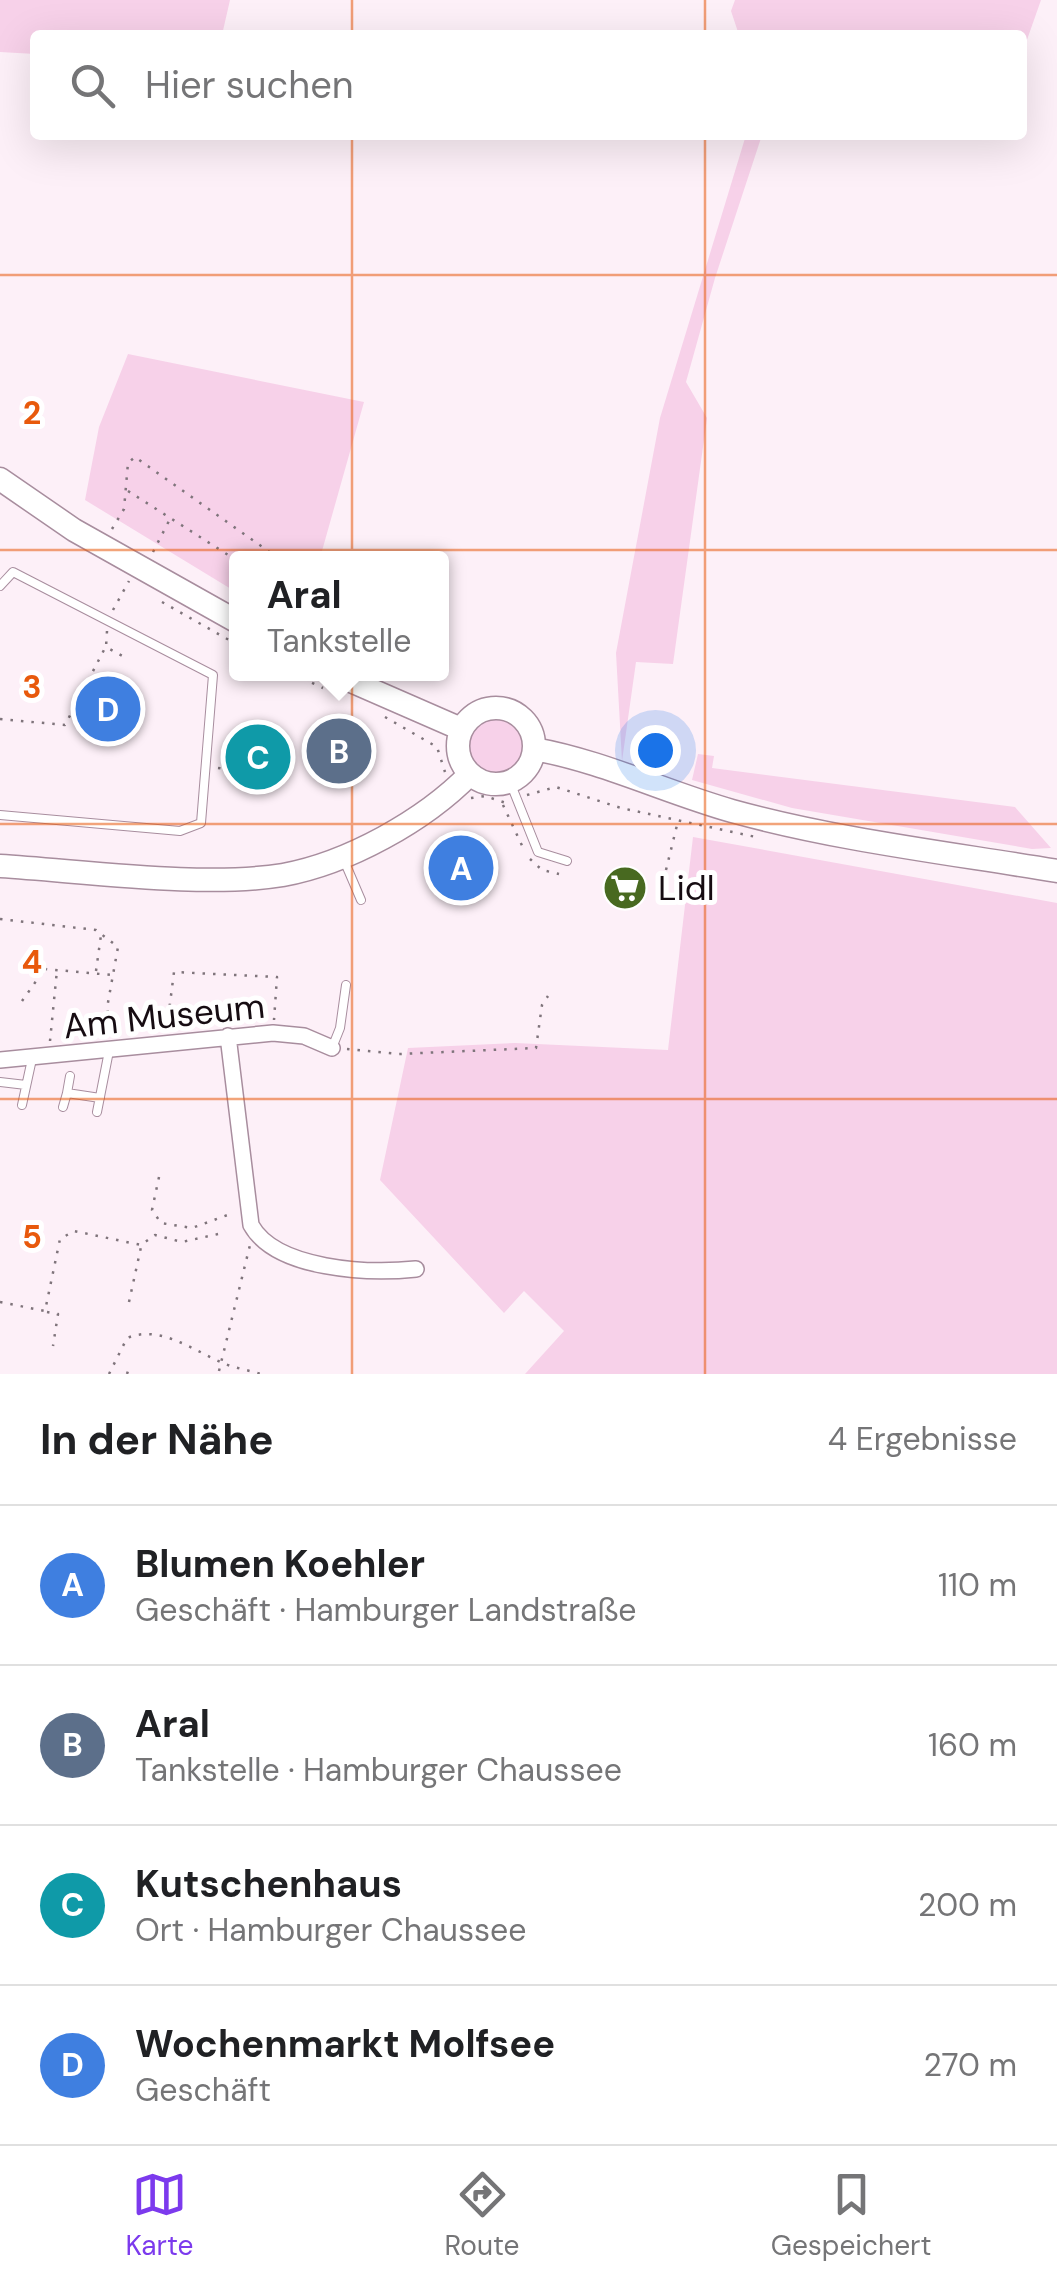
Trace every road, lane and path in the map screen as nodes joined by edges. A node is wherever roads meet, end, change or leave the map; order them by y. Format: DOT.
graph roads {
  1 [pos="0,479"];
  2 [pos="126,489"];
  3 [pos="171,517"];
  4 [pos="100,545"];
  5 [pos="268,551"];
  6 [pos="229,555"];
  7 [pos="140,567"];
  8 [pos="0,586"];
  9 [pos="229,617"];
  10 [pos="106,646"];
  11 [pos="331,682"];
  12 [pos="382,716"];
  13 [pos="0,720"];
  14 [pos="462,729"];
  15 [pos="534,749"];
  16 [pos="206,766"];
  17 [pos="246,772"];
  18 [pos="463,781"];
  19 [pos="513,790"];
  20 [pos="0,815"];
  21 [pos="678,820"];
  22 [pos="766,839"];
  23 [pos="342,854"];
  24 [pos="566,861"];
  25 [pos="0,866"];
  26 [pos="666,870"];
  27 [pos="1057,871"];
  28 [pos="361,900"];
  29 [pos="0,919"];
  30 [pos="102,934"];
  31 [pos="39,960"];
  32 [pos="45,968"];
  33 [pos="57,970"];
  34 [pos="96,973"];
  35 [pos="112,975"];
  36 [pos="346,986"];
  37 [pos="548,996"];
  38 [pos="22,1001"];
  39 [pos="273,1034"];
  40 [pos="228,1036"];
  41 [pos="170,1043"];
  42 [pos="332,1048"];
  43 [pos="113,1051"];
  44 [pos="52,1057"];
  45 [pos="32,1059"];
  46 [pos="0,1060"];
  47 [pos="70,1076"];
  48 [pos="0,1082"];
  49 [pos="26,1085"];
  50 [pos="66,1092"];
  51 [pos="100,1098"];
  52 [pos="22,1105"];
  53 [pos="63,1107"];
  54 [pos="98,1112"];
  55 [pos="159,1177"];
  56 [pos="248,1208"];
  57 [pos="223,1232"];
  58 [pos="258,1236"];
  59 [pos="142,1245"];
  60 [pos="416,1269"];
  61 [pos="0,1302"];
  62 [pos="130,1302"];
  63 [pos="45,1311"];
  64 [pos="52,1346"];
  65 [pos="222,1363"];
  66 [pos="218,1371"];
  67 [pos="109,1374"];
  68 [pos="261,1374"];
  1 -- 4 [label="main road"];
  2 -- 3 [label="path"];
  2 -- 4 [label="path"];
  2 -- 5 [label="path"];
  3 -- 6 [label="path"];
  3 -- 7 [label="path"];
  4 -- 7 [label="main road"];
  7 -- 9 [label="main road"];
  8 -- 16 [label="lane"];
  10 -- 13 [label="path"];
  11 -- 14 [label="main road"];
  12 -- 18 [label="path"];
  14 -- 15 [label="main road"];
  14 -- 18 [label="main road"];
  15 -- 19 [label="main road"];
  15 -- 27 [label="main road"];
  16 -- 17 [label="path"];
  16 -- 20 [label="lane"];
  18 -- 19 [label="main road"];
  18 -- 19 [label="path"];
  18 -- 23 [label="main road"];
  19 -- 21 [label="path"];
  19 -- 24 [label="lane"];
  21 -- 22 [label="path"];
  21 -- 26 [label="path"];
  23 -- 25 [label="main road"];
  23 -- 28 [label="lane"];
  29 -- 30 [label="path"];
  30 -- 34 [label="path"];
  30 -- 35 [label="path"];
  31 -- 32 [label="path"];
  32 -- 33 [label="path"];
  32 -- 38 [label="path"];
  33 -- 34 [label="path"];
  33 -- 44 [label="path"];
  34 -- 35 [label="path"];
  35 -- 43 [label="path"];
  36 -- 42 [label="lane"];
  37 -- 42 [label="path"];
  39 -- 40 [label="street, Am Museum"];
  39 -- 41 [label="path"];
  39 -- 42 [label="street, Am Museum"];
  40 -- 41 [label="street, Am Museum"];
  40 -- 56 [label="street"];
  41 -- 43 [label="street, Am Museum"];
  43 -- 44 [label="street, Am Museum"];
  43 -- 51 [label="lane"];
  44 -- 45 [label="street, Am Museum"];
  45 -- 46 [label="street, Am Museum"];
  45 -- 49 [label="lane"];
  47 -- 50 [label="lane"];
  48 -- 49 [label="lane"];
  49 -- 52 [label="lane"];
  50 -- 51 [label="lane"];
  50 -- 53 [label="lane"];
  51 -- 54 [label="lane"];
  55 -- 56 [label="path"];
  56 -- 58 [label="street"];
  57 -- 59 [label="path"];
  58 -- 60 [label="street"];
  58 -- 65 [label="path"];
  59 -- 62 [label="path"];
  59 -- 63 [label="path"];
  61 -- 63 [label="path"];
  63 -- 64 [label="path"];
  65 -- 66 [label="path"];
  65 -- 67 [label="path"];
  65 -- 68 [label="path"];
}
